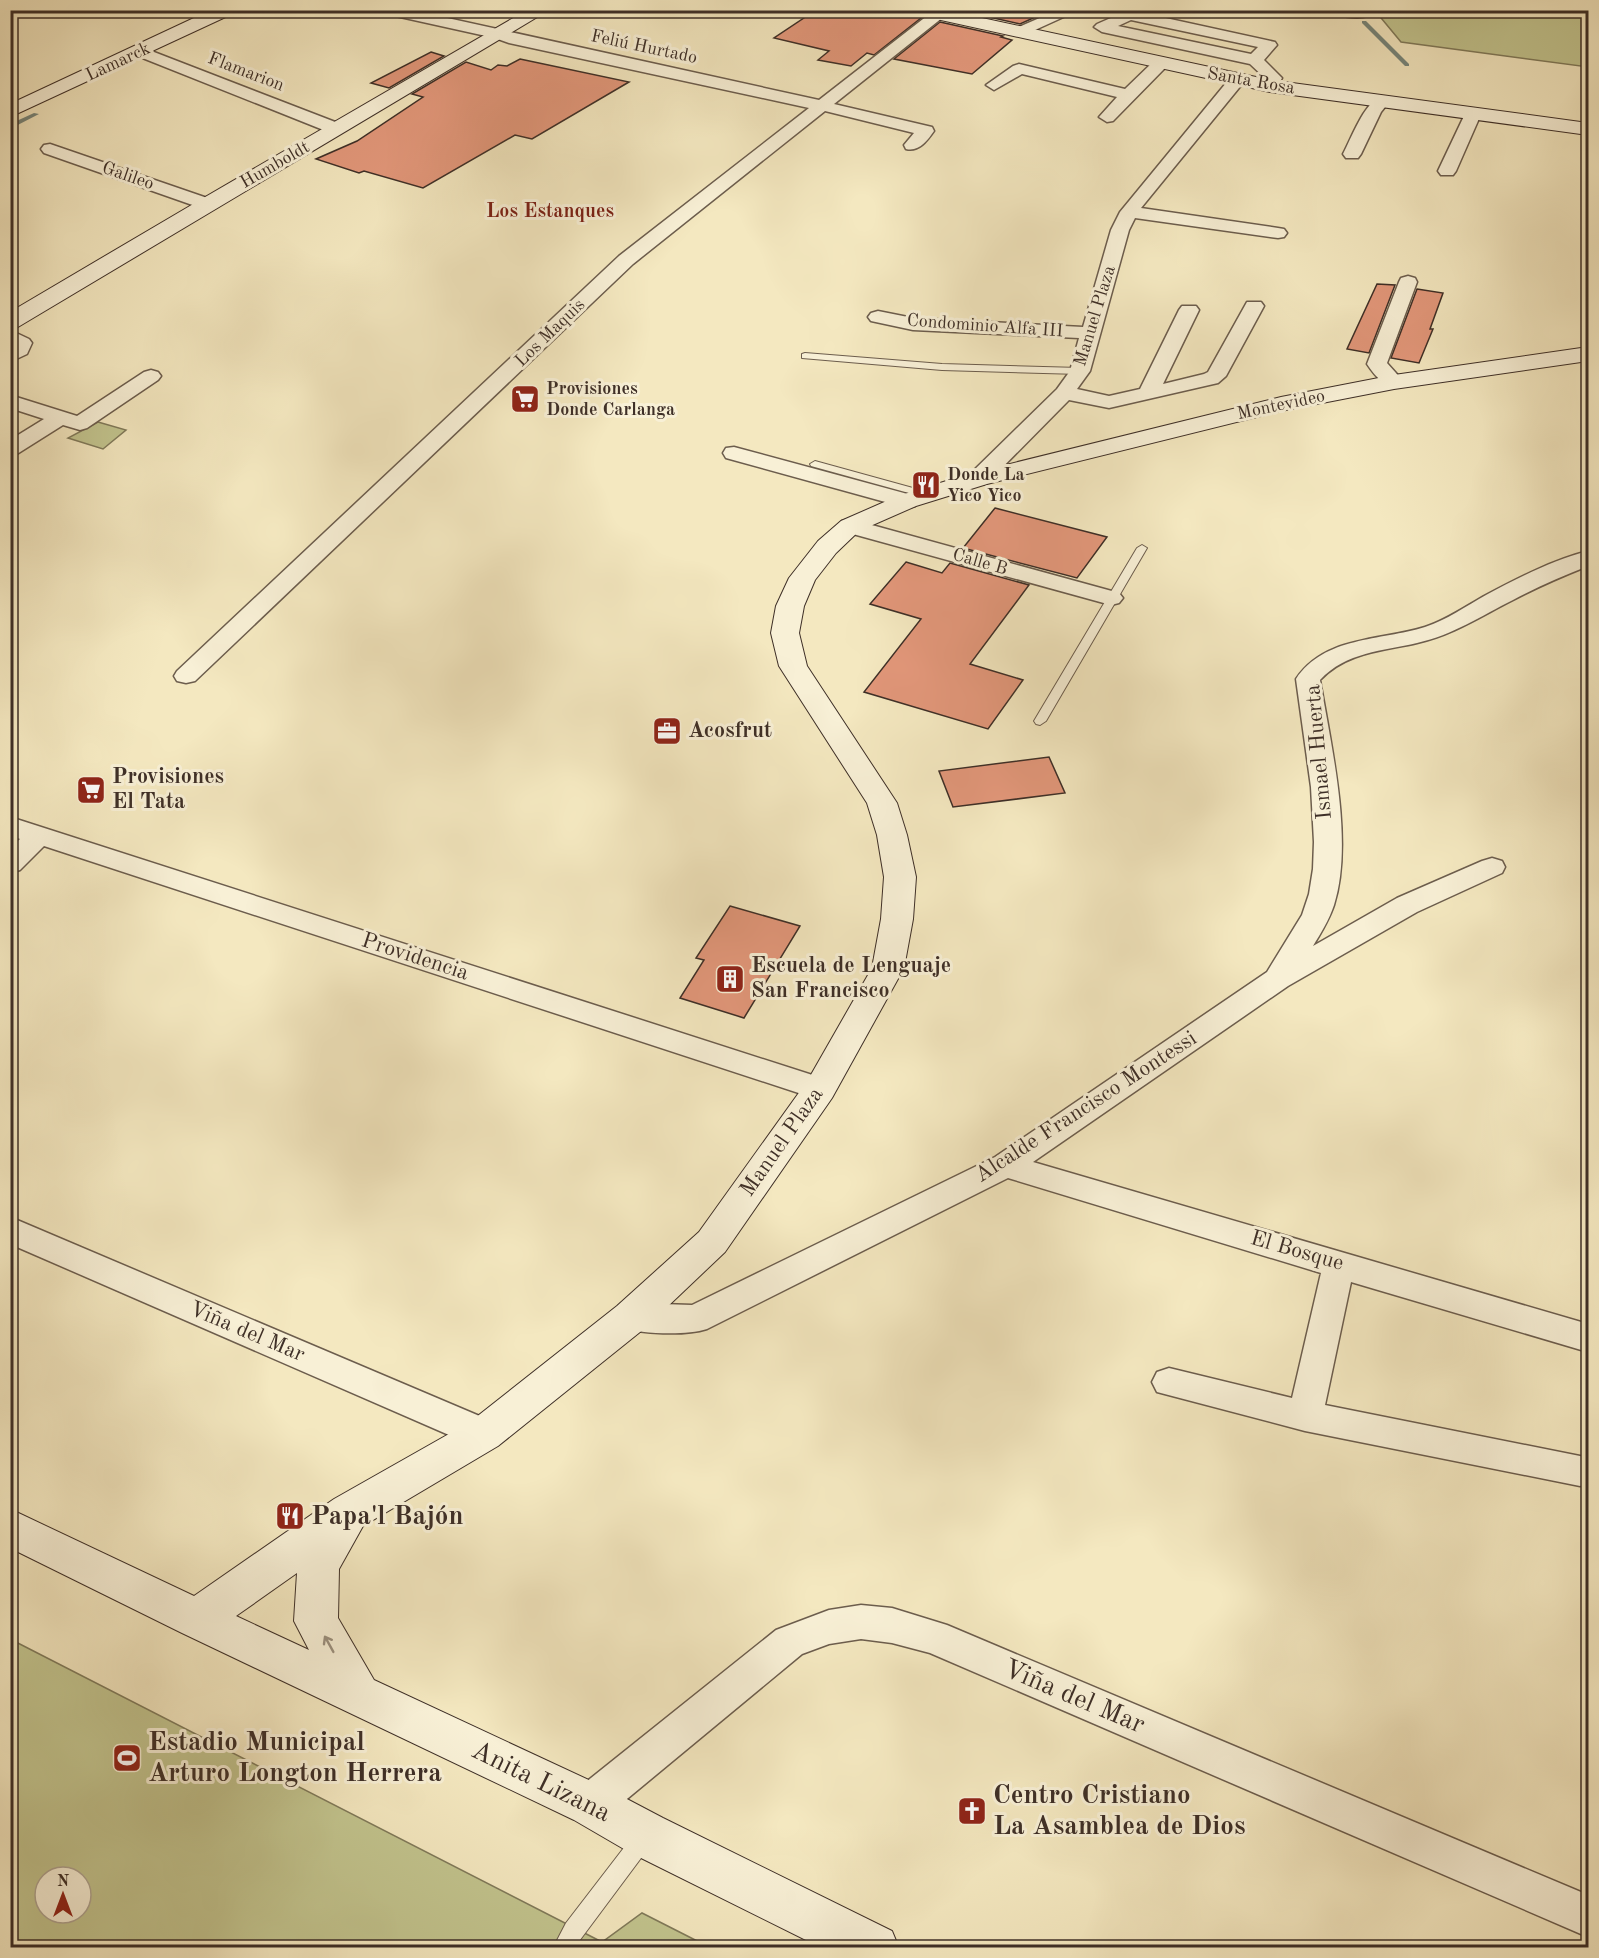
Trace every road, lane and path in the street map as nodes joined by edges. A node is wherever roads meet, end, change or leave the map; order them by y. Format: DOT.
graph roads {
  1 [pos="225,10"];
  2 [pos="387,10"];
  3 [pos="541,10"];
  4 [pos="918,10"];
  5 [pos="1072,10"];
  6 [pos="1335,10"];
  7 [pos="1363,12"];
  8 [pos="937,15"];
  9 [pos="1095,30"];
  10 [pos="1019,32"];
  11 [pos="500,34"];
  12 [pos="141,52"];
  13 [pos="1160,64"];
  14 [pos="1237,80"];
  15 [pos="994,85"];
  16 [pos="1270,86"];
  17 [pos="1128,95"];
  18 [pos="1380,102"];
  19 [pos="823,106"];
  20 [pos="10,111"];
  21 [pos="1473,114"];
  22 [pos="1107,117"];
  23 [pos="337,129"];
  24 [pos="1588,129"];
  25 [pos="912,146"];
  26 [pos="50,149"];
  27 [pos="1352,153"];
  28 [pos="1447,171"];
  29 [pos="207,204"];
  30 [pos="1129,212"];
  31 [pos="1278,233"];
  32 [pos="1408,282"];
  33 [pos="1254,306"];
  34 [pos="1190,310"];
  35 [pos="878,317"];
  36 [pos="10,322"];
  37 [pos="1092,333"];
  38 [pos="10,336"];
  39 [pos="1588,354"];
  40 [pos="10,356"];
  41 [pos="805,356"];
  42 [pos="1080,371"];
  43 [pos="151,376"];
  44 [pos="1394,382"];
  45 [pos="1064,393"];
  46 [pos="1148,393"];
  47 [pos="10,401"];
  48 [pos="70,421"];
  49 [pos="10,450"];
  50 [pos="734,453"];
  51 [pos="815,464"];
  52 [pos="978,479"];
  53 [pos="917,498"];
  54 [pos="850,526"];
  55 [pos="1142,548"];
  56 [pos="1588,558"];
  57 [pos="1111,598"];
  58 [pos="186,676"];
  59 [pos="1040,721"];
  60 [pos="10,826"];
  61 [pos="40,835"];
  62 [pos="10,864"];
  63 [pos="1492,867"];
  64 [pos="1278,979"];
  65 [pos="820,1089"];
  66 [pos="1006,1165"];
  67 [pos="10,1230"];
  68 [pos="1339,1263"];
  69 [pos="631,1317"];
  70 [pos="1588,1338"];
  71 [pos="1169,1382"];
  72 [pos="1305,1416"];
  73 [pos="484,1434"];
  74 [pos="1580,1471"];
  75 [pos="349,1512"];
  76 [pos="10,1527"];
  77 [pos="197,1619"];
  78 [pos="358,1695"];
  79 [pos="590,1804"];
  80 [pos="646,1835"];
  81 [pos="1588,1916"];
  82 [pos="563,1947"];
  83 [pos="875,1947"];
  1 -- 12 [label="street, Lamarck"];
  2 -- 11 [label="street, Feliú Hurtado"];
  3 -- 11 [label="street, Humboldt"];
  4 -- 8 [label="street, Santa Rosa"];
  5 -- 10 [label="street"];
  6 -- 7 [label="street"];
  8 -- 10 [label="street, Santa Rosa"];
  8 -- 19 [label="street, Los Maquis"];
  9 -- 16 [label="street"];
  10 -- 13 [label="street, Santa Rosa"];
  11 -- 19 [label="street, Feliú Hurtado"];
  11 -- 23 [label="street, Humboldt"];
  12 -- 20 [label="street, Lamarck"];
  12 -- 23 [label="street, Flamarion"];
  13 -- 14 [label="street, Santa Rosa"];
  13 -- 17 [label="street"];
  14 -- 16 [label="street, Santa Rosa"];
  14 -- 30 [label="street, Manuel Plaza"];
  15 -- 17 [label="street"];
  16 -- 18 [label="street, Santa Rosa"];
  17 -- 22 [label="street"];
  18 -- 21 [label="street, Santa Rosa"];
  18 -- 27 [label="street"];
  19 -- 25 [label="street, Feliú Hurtado"];
  19 -- 58 [label="street, Los Maquis"];
  21 -- 24 [label="street, Santa Rosa"];
  21 -- 28 [label="street"];
  23 -- 29 [label="street, Humboldt"];
  26 -- 29 [label="street, Galileo"];
  29 -- 36 [label="street, Humboldt"];
  30 -- 31 [label="street"];
  30 -- 37 [label="street, Manuel Plaza"];
  32 -- 44 [label="street"];
  33 -- 46 [label="street"];
  34 -- 46 [label="street"];
  35 -- 37 [label="street, Condominio Alfa III"];
  37 -- 42 [label="street, Manuel Plaza"];
  38 -- 40 [label="street"];
  39 -- 44 [label="street, Montevideo"];
  41 -- 42 [label="lane"];
  42 -- 45 [label="street, Manuel Plaza"];
  43 -- 48 [label="street"];
  44 -- 52 [label="street, Montevideo"];
  45 -- 46 [label="street"];
  45 -- 52 [label="street, Manuel Plaza"];
  47 -- 48 [label="street"];
  48 -- 49 [label="street"];
  50 -- 53 [label="street"];
  51 -- 53 [label="lane"];
  52 -- 53 [label="street, Manuel Plaza"];
  53 -- 54 [label="street, Manuel Plaza"];
  54 -- 57 [label="street, Calle B"];
  54 -- 65 [label="street, Manuel Plaza"];
  55 -- 57 [label="lane"];
  56 -- 64 [label="street, Ismael Huerta"];
  57 -- 59 [label="lane"];
  60 -- 61 [label="street, Providencia"];
  61 -- 62 [label="street"];
  61 -- 65 [label="street, Providencia"];
  63 -- 64 [label="street, Alcalde Francisco Montessi"];
  64 -- 66 [label="street, Alcalde Francisco Montessi"];
  65 -- 69 [label="street, Manuel Plaza"];
  66 -- 68 [label="street, El Bosque"];
  66 -- 69 [label="street, Alcalde Francisco Montessi"];
  67 -- 73 [label="street, Viña del Mar"];
  68 -- 70 [label="street, El Bosque"];
  68 -- 72 [label="street"];
  69 -- 73 [label="street, Manuel Plaza"];
  71 -- 72 [label="street"];
  72 -- 74 [label="street"];
  73 -- 75 [label="street, Manuel Plaza"];
  75 -- 77 [label="street, Manuel Plaza"];
  78 -- 75 [label="street, one-way"];
  76 -- 77 [label="street, Anita Lizana"];
  77 -- 78 [label="street, Anita Lizana"];
  78 -- 79 [label="street, Anita Lizana"];
  79 -- 80 [label="street, Anita Lizana"];
  79 -- 81 [label="street, Viña del Mar"];
  80 -- 82 [label="lane"];
  80 -- 83 [label="street, Anita Lizana"];
}
